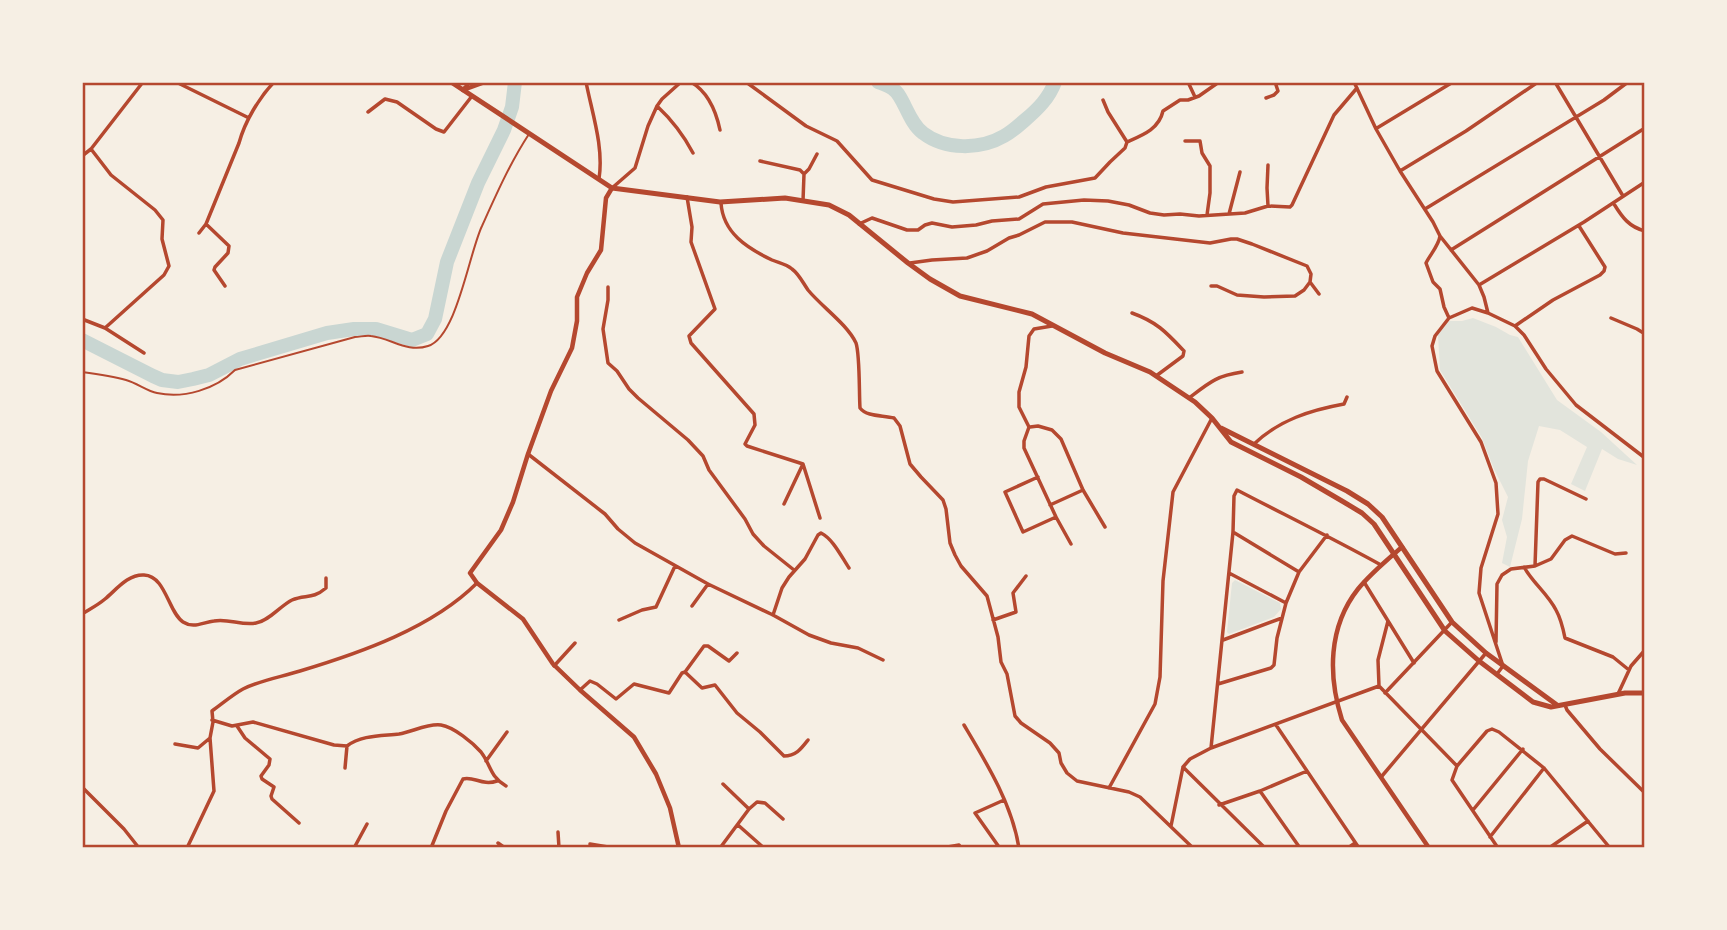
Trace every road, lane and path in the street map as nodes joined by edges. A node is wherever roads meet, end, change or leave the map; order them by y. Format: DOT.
graph roads {
  1 [pos="143,82"];
  2 [pos="176,82"];
  3 [pos="274,82"];
  4 [pos="451,82"];
  5 [pos="471,82"];
  6 [pos="485,82"];
  7 [pos="586,82"];
  8 [pos="681,82"];
  9 [pos="691,82"];
  10 [pos="746,82"];
  11 [pos="1188,82"];
  12 [pos="1219,82"];
  13 [pos="1275,82"];
  14 [pos="1354,82"];
  15 [pos="1453,82"];
  16 [pos="1538,82"];
  17 [pos="1555,82"];
  18 [pos="1628,82"];
  19 [pos="1357,88"];
  20 [pos="462,90"];
  21 [pos="472,96"];
  22 [pos="1195,97"];
  23 [pos="1266,98"];
  24 [pos="1103,100"];
  25 [pos="657,106"];
  26 [pos="368,112"];
  27 [pos="1575,117"];
  28 [pos="249,118"];
  29 [pos="1645,128"];
  30 [pos="1376,129"];
  31 [pos="720,130"];
  32 [pos="529,133"];
  33 [pos="1185,141"];
  34 [pos="1127,142"];
  35 [pos="91,149"];
  36 [pos="693,153"];
  37 [pos="817,154"];
  38 [pos="82,156"];
  39 [pos="1600,156"];
  40 [pos="760,161"];
  41 [pos="1268,165"];
  42 [pos="1400,171"];
  43 [pos="1240,172"];
  44 [pos="804,174"];
  45 [pos="599,179"];
  46 [pos="1645,182"];
  47 [pos="612,188"];
  48 [pos="1623,196"];
  49 [pos="687,197"];
  50 [pos="803,201"];
  51 [pos="720,202"];
  52 [pos="1614,203"];
  53 [pos="1268,206"];
  54 [pos="1425,209"];
  55 [pos="1229,214"];
  56 [pos="1207,215"];
  57 [pos="859,223"];
  58 [pos="206,224"];
  59 [pos="1579,226"];
  60 [pos="1645,231"];
  61 [pos="199,233"];
  62 [pos="1440,236"];
  63 [pos="1451,251"];
  64 [pos="908,263"];
  65 [pos="1310,282"];
  66 [pos="1479,285"];
  67 [pos="225,286"];
  68 [pos="1211,286"];
  69 [pos="608,287"];
  70 [pos="1320,294"];
  71 [pos="1132,313"];
  72 [pos="1488,313"];
  73 [pos="1449,318"];
  74 [pos="1611,318"];
  75 [pos="82,319"];
  76 [pos="1054,326"];
  77 [pos="1515,326"];
  78 [pos="105,328"];
  79 [pos="1645,334"];
  80 [pos="144,353"];
  81 [pos="82,372"];
  82 [pos="1242,372"];
  83 [pos="1156,376"];
  84 [pos="1347,397"];
  85 [pos="1189,398"];
  86 [pos="1212,418"];
  87 [pos="1029,427"];
  88 [pos="1220,428"];
  89 [pos="1254,444"];
  90 [pos="528,454"];
  91 [pos="1645,458"];
  92 [pos="803,464"];
  93 [pos="1305,469"];
  94 [pos="1301,477"];
  95 [pos="1038,478"];
  96 [pos="1083,490"];
  97 [pos="1586,499"];
  98 [pos="784,504"];
  99 [pos="1050,505"];
  100 [pos="1056,517"];
  101 [pos="820,518"];
  102 [pos="1105,527"];
  103 [pos="1233,532"];
  104 [pos="1327,535"];
  105 [pos="1071,544"];
  106 [pos="1403,547"];
  107 [pos="1626,553"];
  108 [pos="1395,554"];
  109 [pos="1381,565"];
  110 [pos="675,566"];
  111 [pos="1535,566"];
  112 [pos="1524,567"];
  113 [pos="849,568"];
  114 [pos="794,570"];
  115 [pos="1299,572"];
  116 [pos="1229,573"];
  117 [pos="1026,576"];
  118 [pos="326,578"];
  119 [pos="1364,582"];
  120 [pos="477,583"];
  121 [pos="708,584"];
  122 [pos="1286,603"];
  123 [pos="692,606"];
  124 [pos="82,614"];
  125 [pos="773,615"];
  126 [pos="1282,618"];
  127 [pos="619,620"];
  128 [pos="993,620"];
  129 [pos="1388,621"];
  130 [pos="1452,622"];
  131 [pos="1445,631"];
  132 [pos="1223,640"];
  133 [pos="575,643"];
  134 [pos="1496,648"];
  135 [pos="1645,650"];
  136 [pos="737,653"];
  137 [pos="1486,653"];
  138 [pos="883,660"];
  139 [pos="1479,661"];
  140 [pos="1414,663"];
  141 [pos="554,666"];
  142 [pos="1503,666"];
  143 [pos="1629,670"];
  144 [pos="685,672"];
  145 [pos="1497,674"];
  146 [pos="1218,684"];
  147 [pos="1379,686"];
  148 [pos="580,690"];
  149 [pos="1385,693"];
  150 [pos="1618,694"];
  151 [pos="1645,694"];
  152 [pos="1337,702"];
  153 [pos="1557,705"];
  154 [pos="1565,705"];
  155 [pos="212,721"];
  156 [pos="1276,724"];
  157 [pos="964,725"];
  158 [pos="237,726"];
  159 [pos="1422,730"];
  160 [pos="506,732"];
  161 [pos="210,738"];
  162 [pos="808,740"];
  163 [pos="175,744"];
  164 [pos="347,746"];
  165 [pos="1211,748"];
  166 [pos="1522,749"];
  167 [pos="486,761"];
  168 [pos="1457,766"];
  169 [pos="1183,767"];
  170 [pos="345,768"];
  171 [pos="1544,768"];
  172 [pos="1307,771"];
  173 [pos="1382,776"];
  174 [pos="497,781"];
  175 [pos="723,784"];
  176 [pos="506,786"];
  177 [pos="82,787"];
  178 [pos="1109,788"];
  179 [pos="1260,791"];
  180 [pos="1645,793"];
  181 [pos="1004,800"];
  182 [pos="1219,805"];
  183 [pos="749,809"];
  184 [pos="1473,811"];
  185 [pos="783,819"];
  186 [pos="1588,821"];
  187 [pos="299,823"];
  188 [pos="367,824"];
  189 [pos="738,825"];
  190 [pos="1171,827"];
  191 [pos="558,831"];
  192 [pos="1490,836"];
  193 [pos="498,843"];
  194 [pos="1355,843"];
  195 [pos="590,844"];
  196 [pos="1609,847"];
  197 [pos="139,848"];
  198 [pos="187,848"];
  199 [pos="354,848"];
  200 [pos="431,848"];
  201 [pos="505,848"];
  202 [pos="559,848"];
  203 [pos="614,848"];
  204 [pos="679,848"];
  205 [pos="720,848"];
  206 [pos="764,848"];
  207 [pos="942,848"];
  208 [pos="961,848"];
  209 [pos="997,848"];
  210 [pos="1019,848"];
  211 [pos="1193,848"];
  212 [pos="1265,848"];
  213 [pos="1300,848"];
  214 [pos="1348,848"];
  215 [pos="1359,848"];
  216 [pos="1429,848"];
  217 [pos="1498,848"];
  218 [pos="1549,848"];
  1 -- 35 [label="street"];
  2 -- 28 [label="street"];
  3 -- 28 [label="street"];
  4 -- 20 [label="main road"];
  5 -- 20 [label="street"];
  6 -- 20 [label="street"];
  7 -- 45 [label="street"];
  8 -- 25 [label="street"];
  9 -- 31 [label="street"];
  10 -- 34 [label="street"];
  11 -- 22 [label="street"];
  12 -- 22 [label="street"];
  13 -- 23 [label="street"];
  14 -- 19 [label="street"];
  15 -- 30 [label="street"];
  16 -- 42 [label="street"];
  17 -- 27 [label="street"];
  18 -- 27 [label="street"];
  19 -- 30 [label="street"];
  19 -- 53 [label="street"];
  20 -- 21 [label="main road"];
  21 -- 26 [label="street"];
  21 -- 32 [label="main road"];
  22 -- 34 [label="street"];
  24 -- 34 [label="street"];
  25 -- 36 [label="street"];
  25 -- 47 [label="street"];
  27 -- 39 [label="street"];
  27 -- 54 [label="street"];
  28 -- 58 [label="street"];
  29 -- 39 [label="street"];
  30 -- 42 [label="street"];
  32 -- 45 [label="main road"];
  32 -- 81 [label="lane"];
  33 -- 56 [label="street"];
  35 -- 38 [label="street"];
  35 -- 78 [label="street"];
  37 -- 44 [label="street"];
  39 -- 48 [label="street"];
  39 -- 63 [label="street"];
  40 -- 44 [label="street"];
  41 -- 53 [label="street"];
  42 -- 54 [label="street"];
  43 -- 55 [label="street"];
  44 -- 50 [label="street"];
  45 -- 47 [label="main road"];
  46 -- 48 [label="street"];
  47 -- 49 [label="main road"];
  47 -- 90 [label="street"];
  48 -- 52 [label="street"];
  49 -- 51 [label="main road"];
  49 -- 92 [label="street"];
  50 -- 51 [label="main road"];
  50 -- 57 [label="main road"];
  51 -- 128 [label="street"];
  52 -- 59 [label="street"];
  52 -- 60 [label="street"];
  53 -- 55 [label="street"];
  54 -- 62 [label="street"];
  55 -- 56 [label="street"];
  56 -- 57 [label="street"];
  57 -- 64 [label="main road"];
  58 -- 61 [label="street"];
  58 -- 67 [label="street"];
  59 -- 66 [label="street"];
  59 -- 77 [label="street"];
  62 -- 63 [label="street"];
  62 -- 73 [label="street"];
  63 -- 66 [label="street"];
  64 -- 65 [label="street"];
  64 -- 76 [label="main road"];
  65 -- 68 [label="street"];
  65 -- 70 [label="street"];
  66 -- 72 [label="street"];
  69 -- 114 [label="street"];
  71 -- 83 [label="street"];
  72 -- 73 [label="street"];
  72 -- 77 [label="street"];
  73 -- 134 [label="street"];
  74 -- 79 [label="street"];
  75 -- 78 [label="street"];
  76 -- 83 [label="main road"];
  76 -- 87 [label="street"];
  77 -- 91 [label="street"];
  78 -- 80 [label="street"];
  82 -- 85 [label="street"];
  83 -- 85 [label="main road"];
  84 -- 89 [label="street"];
  85 -- 86 [label="main road"];
  86 -- 88 [label="main road"];
  86 -- 178 [label="street"];
  87 -- 95 [label="street"];
  87 -- 96 [label="street"];
  88 -- 89 [label="main road"];
  88 -- 94 [label="main road"];
  89 -- 93 [label="main road"];
  90 -- 110 [label="street"];
  90 -- 120 [label="street"];
  92 -- 98 [label="street"];
  92 -- 101 [label="street"];
  93 -- 94 [label="main road"];
  93 -- 106 [label="main road"];
  94 -- 108 [label="main road"];
  95 -- 99 [label="street"];
  95 -- 100 [label="street"];
  96 -- 99 [label="street"];
  96 -- 102 [label="street"];
  97 -- 111 [label="street"];
  99 -- 100 [label="street"];
  100 -- 105 [label="street"];
  103 -- 104 [label="street"];
  103 -- 115 [label="street"];
  103 -- 116 [label="street"];
  104 -- 109 [label="street"];
  104 -- 115 [label="street"];
  106 -- 108 [label="street"];
  106 -- 130 [label="main road"];
  107 -- 111 [label="street"];
  108 -- 109 [label="street"];
  108 -- 131 [label="main road"];
  109 -- 119 [label="street"];
  110 -- 121 [label="street"];
  110 -- 127 [label="street"];
  111 -- 112 [label="street"];
  112 -- 134 [label="street"];
  112 -- 143 [label="street"];
  113 -- 114 [label="street"];
  114 -- 125 [label="street"];
  115 -- 122 [label="street"];
  116 -- 122 [label="street"];
  116 -- 132 [label="street"];
  117 -- 128 [label="street"];
  118 -- 124 [label="street"];
  119 -- 129 [label="street"];
  119 -- 152 [label="street"];
  120 -- 141 [label="street"];
  120 -- 155 [label="street"];
  121 -- 123 [label="street"];
  121 -- 125 [label="street"];
  122 -- 126 [label="street"];
  125 -- 138 [label="street"];
  126 -- 132 [label="street"];
  126 -- 146 [label="street"];
  128 -- 178 [label="street"];
  129 -- 140 [label="street"];
  129 -- 147 [label="street"];
  130 -- 131 [label="street"];
  130 -- 137 [label="main road"];
  131 -- 139 [label="main road"];
  131 -- 140 [label="street"];
  132 -- 146 [label="street"];
  133 -- 141 [label="street"];
  134 -- 142 [label="street"];
  135 -- 143 [label="street"];
  136 -- 144 [label="street"];
  137 -- 139 [label="street"];
  137 -- 142 [label="main road"];
  139 -- 145 [label="main road"];
  139 -- 159 [label="street"];
  140 -- 149 [label="street"];
  141 -- 148 [label="street"];
  142 -- 145 [label="street"];
  142 -- 153 [label="main road"];
  143 -- 150 [label="street"];
  144 -- 148 [label="street"];
  144 -- 162 [label="street"];
  145 -- 153 [label="main road"];
  146 -- 165 [label="street"];
  147 -- 149 [label="street"];
  147 -- 152 [label="street"];
  148 -- 204 [label="street"];
  149 -- 159 [label="street"];
  150 -- 151 [label="main road"];
  150 -- 154 [label="main road"];
  152 -- 156 [label="street"];
  152 -- 173 [label="street"];
  153 -- 154 [label="main road"];
  154 -- 180 [label="street"];
  155 -- 158 [label="street"];
  155 -- 161 [label="street"];
  156 -- 165 [label="street"];
  156 -- 172 [label="street"];
  157 -- 181 [label="street"];
  158 -- 164 [label="street"];
  158 -- 187 [label="street"];
  159 -- 168 [label="street"];
  159 -- 173 [label="street"];
  160 -- 167 [label="street"];
  161 -- 163 [label="street"];
  161 -- 198 [label="street"];
  164 -- 167 [label="street"];
  164 -- 170 [label="street"];
  165 -- 169 [label="street"];
  166 -- 168 [label="street"];
  166 -- 171 [label="street"];
  166 -- 184 [label="street"];
  167 -- 174 [label="street"];
  168 -- 184 [label="street"];
  169 -- 182 [label="street"];
  169 -- 190 [label="street"];
  171 -- 186 [label="street"];
  171 -- 192 [label="street"];
  172 -- 179 [label="street"];
  172 -- 194 [label="street"];
  173 -- 216 [label="street"];
  174 -- 176 [label="street"];
  174 -- 200 [label="street"];
  175 -- 183 [label="street"];
  177 -- 197 [label="street"];
  178 -- 190 [label="street"];
  179 -- 182 [label="street"];
  179 -- 213 [label="street"];
  181 -- 209 [label="street"];
  181 -- 210 [label="street"];
  182 -- 212 [label="street"];
  183 -- 185 [label="street"];
  183 -- 189 [label="street"];
  184 -- 192 [label="street"];
  186 -- 196 [label="street"];
  186 -- 218 [label="street"];
  188 -- 199 [label="street"];
  189 -- 205 [label="street"];
  189 -- 206 [label="street"];
  190 -- 211 [label="street"];
  191 -- 202 [label="street"];
  192 -- 217 [label="street"];
  193 -- 201 [label="street"];
  194 -- 214 [label="street"];
  194 -- 215 [label="street"];
  195 -- 203 [label="street"];
  207 -- 208 [label="street"];
}
